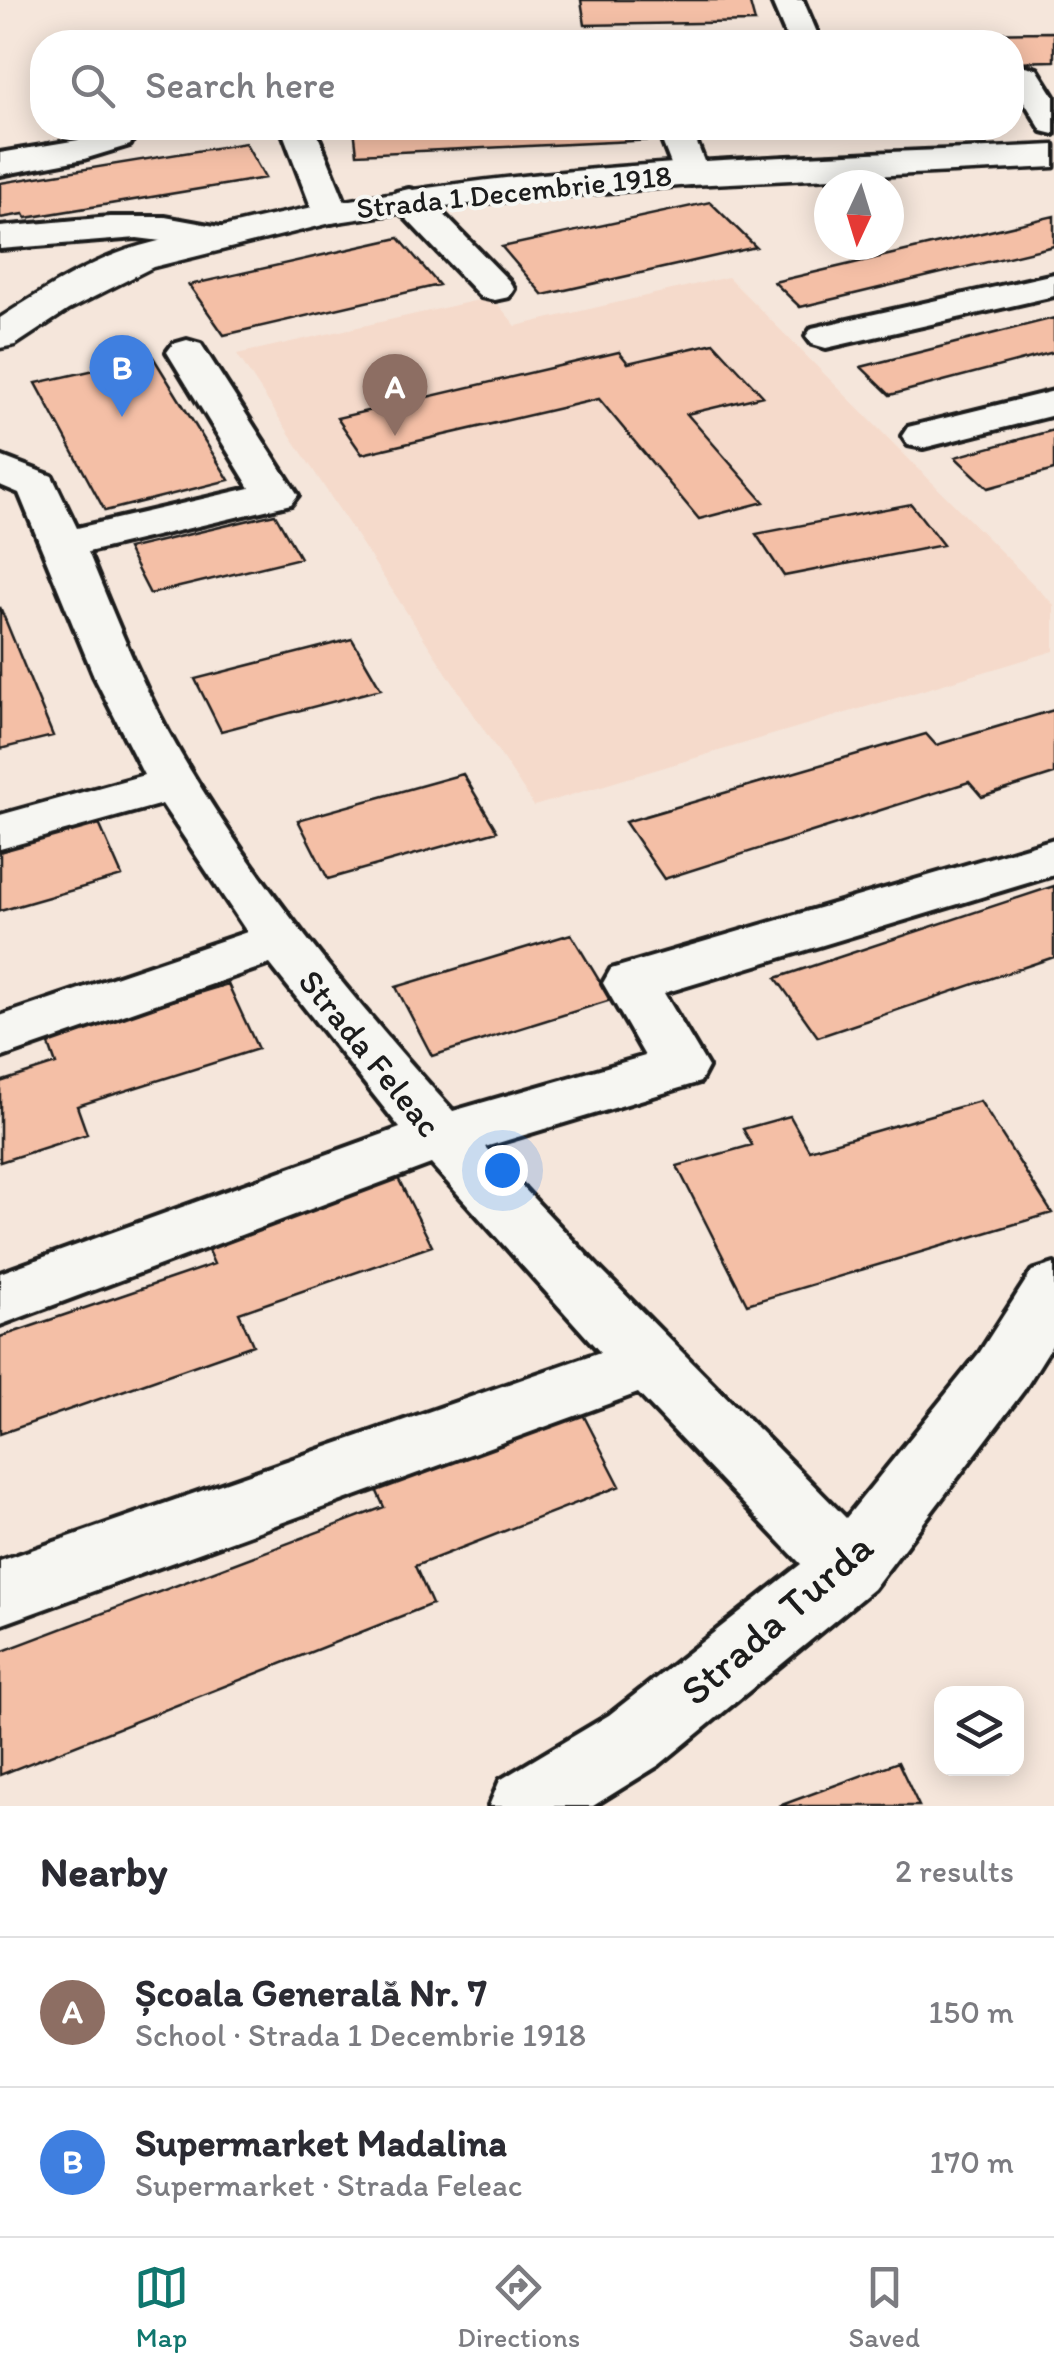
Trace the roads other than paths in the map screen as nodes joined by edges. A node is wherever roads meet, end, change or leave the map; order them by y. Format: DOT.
graph roads {
  1 [pos="786,0"];
  2 [pos="800,30"];
  3 [pos="1030,76"];
  4 [pos="1054,124"];
  5 [pos="112,140"];
  6 [pos="303,140"];
  7 [pos="678,140"];
  8 [pos="1054,156"];
  9 [pos="0,164"];
  10 [pos="691,174"];
  11 [pos="410,200"];
  12 [pos="330,212"];
  13 [pos="218,237"];
  14 [pos="0,238"];
  15 [pos="1054,285"];
  16 [pos="495,290"];
  17 [pos="0,336"];
  18 [pos="826,336"];
  19 [pos="188,352"];
  20 [pos="1054,403"];
  21 [pos="923,436"];
  22 [pos="0,469"];
  23 [pos="63,545"];
  24 [pos="174,784"];
  25 [pos="0,832"];
  26 [pos="1054,857"];
  27 [pos="279,942"];
  28 [pos="0,1037"];
  29 [pos="438,1138"];
  30 [pos="1054,1289"];
  31 [pos="0,1298"];
  32 [pos="651,1361"];
  33 [pos="849,1567"];
  34 [pos="0,1593"];
  35 [pos="526,1806"];
  1 -- 2 [label="street"];
  3 -- 4 [label="street"];
  5 -- 9 [label="street"];
  6 -- 12 [label="street"];
  7 -- 10 [label="street"];
  8 -- 10 [label="main road, Strada 1 Decembrie 1918"];
  10 -- 11 [label="main road, Strada 1 Decembrie 1918"];
  11 -- 12 [label="main road, Strada 1 Decembrie 1918"];
  11 -- 16 [label="street"];
  12 -- 13 [label="main road, Strada 1 Decembrie 1918"];
  13 -- 14 [label="street"];
  13 -- 17 [label="main road, Strada 1 Decembrie 1918"];
  15 -- 18 [label="street"];
  19 -- 23 [label="street"];
  20 -- 21 [label="street"];
  22 -- 23 [label="street, Strada Feleac"];
  23 -- 24 [label="street, Strada Feleac"];
  24 -- 25 [label="street"];
  24 -- 27 [label="street, Strada Feleac"];
  26 -- 29 [label="street"];
  27 -- 28 [label="street"];
  27 -- 29 [label="street, Strada Feleac"];
  29 -- 31 [label="street"];
  29 -- 32 [label="street, Strada Feleac"];
  30 -- 33 [label="street, Strada Turda"];
  32 -- 33 [label="street, Strada Feleac"];
  32 -- 34 [label="street"];
  33 -- 35 [label="street, Strada Turda"];
}
